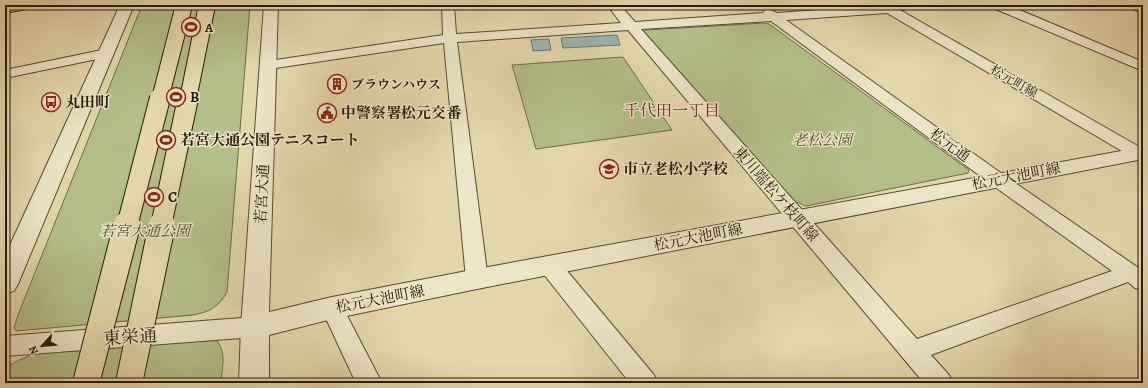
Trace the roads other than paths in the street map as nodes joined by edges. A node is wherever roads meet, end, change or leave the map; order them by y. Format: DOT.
graph roads {
  1 [pos="27,5"];
  2 [pos="127,5"];
  3 [pos="184,5"];
  4 [pos="207,5"];
  5 [pos="271,5"];
  6 [pos="448,5"];
  7 [pos="613,5"];
  8 [pos="758,5"];
  9 [pos="908,5"];
  10 [pos="997,5"];
  11 [pos="5,9"];
  12 [pos="889,10"];
  13 [pos="773,16"];
  14 [pos="631,26"];
  15 [pos="450,38"];
  16 [pos="107,53"];
  17 [pos="269,65"];
  18 [pos="1143,67"];
  19 [pos="5,74"];
  20 [pos="1141,153"];
  21 [pos="998,180"];
  22 [pos="797,218"];
  23 [pos="550,266"];
  24 [pos="1137,278"];
  25 [pos="477,279"];
  26 [pos="5,284"];
  27 [pos="332,308"];
  28 [pos="255,327"];
  29 [pos="5,346"];
  30 [pos="912,351"];
  31 [pos="86,383"];
  32 [pos="128,383"];
  33 [pos="254,383"];
  34 [pos="369,383"];
  35 [pos="645,383"];
  36 [pos="940,383"];
  1 -- 11 [label="main road"];
  2 -- 16 [label="street"];
  3 -- 31 [label="main road, bridge"];
  4 -- 32 [label="main road, bridge"];
  5 -- 17 [label="street, 若宮大通"];
  6 -- 15 [label="street"];
  7 -- 14 [label="street, 東川端松ケ枝町線"];
  8 -- 13 [label="street, 松元通"];
  9 -- 12 [label="street"];
  10 -- 18 [label="street"];
  12 -- 13 [label="street"];
  12 -- 20 [label="street, 松元町線"];
  13 -- 14 [label="street"];
  13 -- 21 [label="street, 松元通"];
  14 -- 15 [label="street"];
  14 -- 22 [label="street, 東川端松ケ枝町線"];
  15 -- 17 [label="street"];
  15 -- 25 [label="street"];
  16 -- 19 [label="street"];
  16 -- 26 [label="street"];
  17 -- 28 [label="street, 若宮大通"];
  20 -- 21 [label="street, 松元大池町線"];
  21 -- 22 [label="street, 松元大池町線"];
  21 -- 24 [label="street, 松元通"];
  22 -- 23 [label="street, 松元大池町線"];
  22 -- 30 [label="street, 東川端松ケ枝町線"];
  23 -- 25 [label="street, 松元大池町線"];
  23 -- 35 [label="street"];
  24 -- 30 [label="street"];
  25 -- 27 [label="street, 松元大池町線"];
  27 -- 28 [label="street, 松元大池町線"];
  27 -- 34 [label="street"];
  28 -- 29 [label="street, 東栄通"];
  28 -- 33 [label="street, 若宮大通"];
  30 -- 36 [label="street, 東川端松ケ枝町線"];
}
